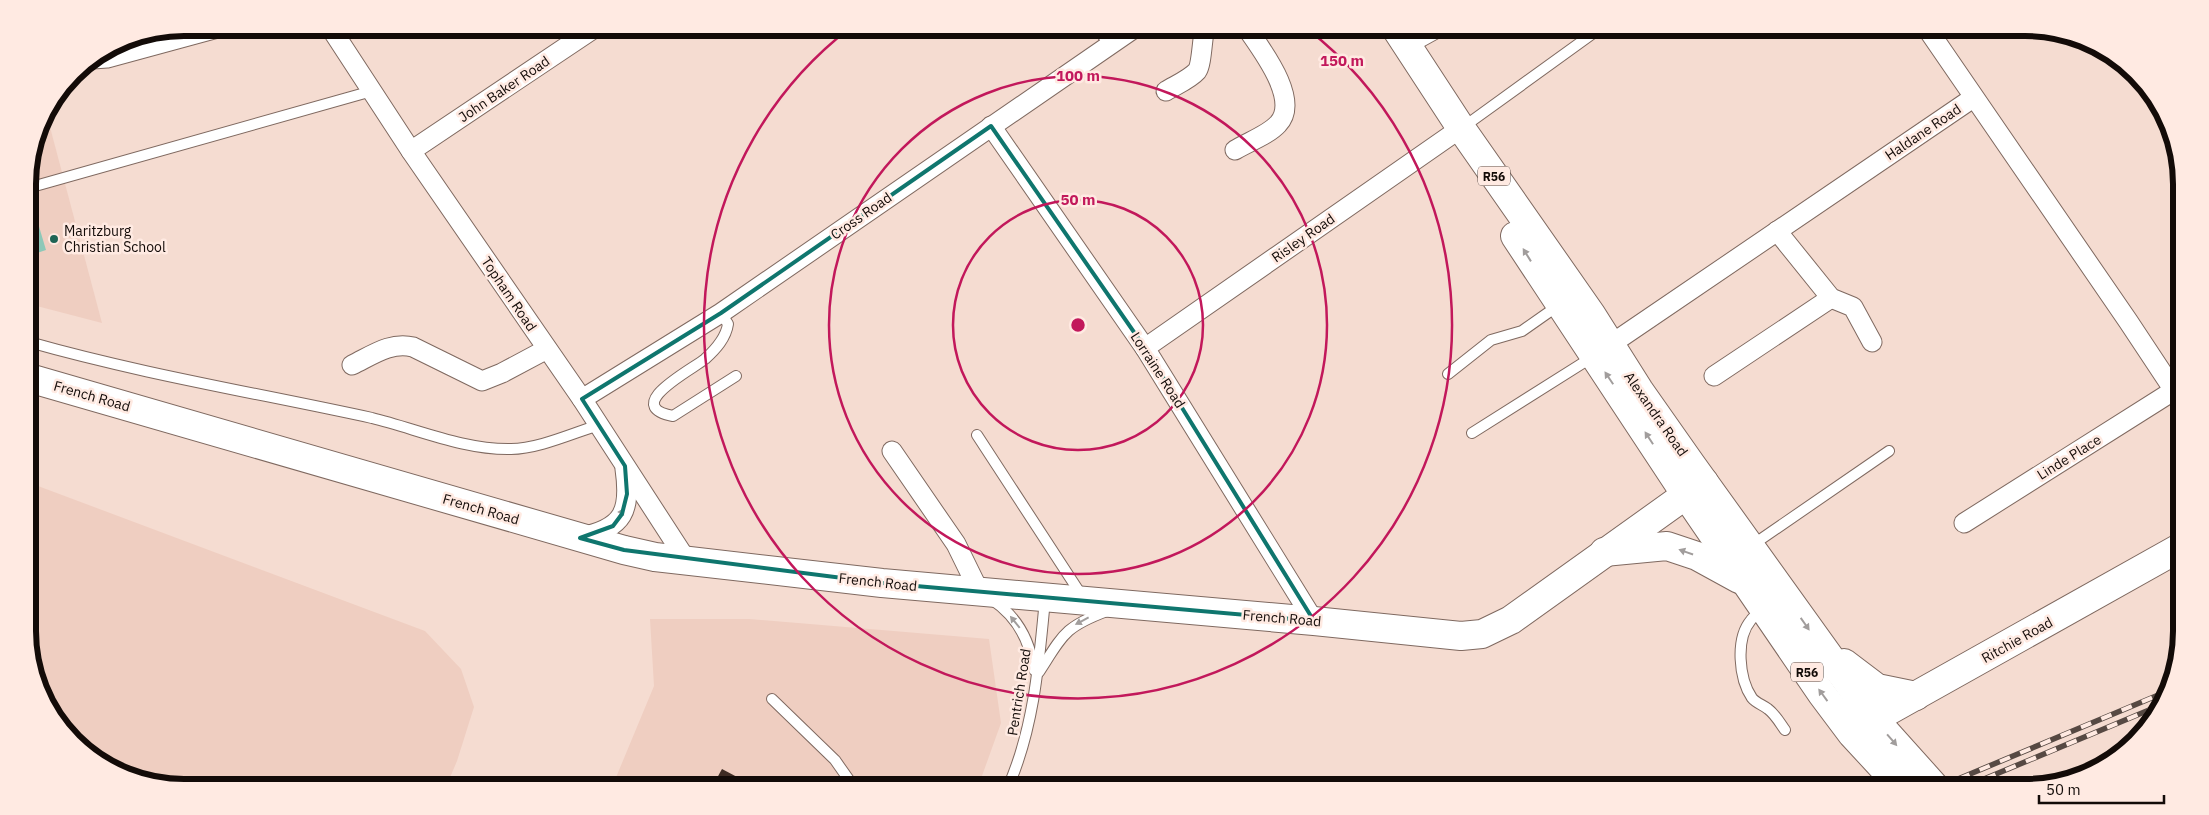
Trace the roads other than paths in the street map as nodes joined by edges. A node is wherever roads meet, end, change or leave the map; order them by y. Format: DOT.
graph roads {
  1 [pos="1103,36"];
  2 [pos="1124,36"];
  3 [pos="1203,36"];
  4 [pos="1251,36"];
  5 [pos="1381,36"];
  6 [pos="1588,36"];
  7 [pos="1932,36"];
  8 [pos="186,37"];
  9 [pos="336,37"];
  10 [pos="583,37"];
  11 [pos="1402,38"];
  12 [pos="1110,46"];
  13 [pos="107,58"];
  14 [pos="1166,91"];
  15 [pos="372,92"];
  16 [pos="1974,98"];
  17 [pos="991,126"];
  18 [pos="1455,133"];
  19 [pos="1234,150"];
  20 [pos="411,151"];
  21 [pos="37,185"];
  22 [pos="1778,231"];
  23 [pos="1831,298"];
  24 [pos="1559,305"];
  25 [pos="721,313"];
  26 [pos="1872,342"];
  27 [pos="37,344"];
  28 [pos="1145,348"];
  29 [pos="547,349"];
  30 [pos="1602,350"];
  31 [pos="352,366"];
  32 [pos="1448,374"];
  33 [pos="736,376"];
  34 [pos="1714,376"];
  35 [pos="37,380"];
  36 [pos="2173,390"];
  37 [pos="2173,398"];
  38 [pos="582,399"];
  39 [pos="599,425"];
  40 [pos="1472,433"];
  41 [pos="977,435"];
  42 [pos="892,451"];
  43 [pos="1889,451"];
  44 [pos="625,466"];
  45 [pos="1695,489"];
  46 [pos="1964,523"];
  47 [pos="580,538"];
  48 [pos="1750,546"];
  49 [pos="2173,551"];
  50 [pos="1604,552"];
  51 [pos="687,561"];
  52 [pos="1745,582"];
  53 [pos="979,591"];
  54 [pos="1046,598"];
  55 [pos="1085,601"];
  56 [pos="1128,604"];
  57 [pos="1763,610"];
  58 [pos="1314,621"];
  59 [pos="1825,652"];
  60 [pos="1036,680"];
  61 [pos="1916,696"];
  62 [pos="772,699"];
  63 [pos="1863,726"];
  64 [pos="1785,730"];
  65 [pos="1909,778"];
  66 [pos="848,779"];
  67 [pos="1011,779"];
  1 -- 12 [label="lane"];
  2 -- 12 [label="street, Cross Road"];
  3 -- 14 [label="street"];
  4 -- 19 [label="street"];
  5 -- 18 [label="main road, Alexandra Road / R56"];
  6 -- 18 [label="lane"];
  7 -- 16 [label="street"];
  8 -- 13 [label="street"];
  9 -- 15 [label="street, Topham Road"];
  10 -- 20 [label="street, John Baker Road"];
  11 -- 18 [label="main road, Alexandra Road / R56"];
  12 -- 17 [label="street, Cross Road"];
  15 -- 20 [label="street, Topham Road"];
  15 -- 21 [label="lane"];
  16 -- 22 [label="street, Haldane Road"];
  16 -- 36 [label="street, Haldane Road"];
  17 -- 25 [label="street, Cross Road"];
  17 -- 28 [label="street, Lorraine Road"];
  24 -- 18 [label="main road, Alexandra Road / R56, one-way"];
  18 -- 28 [label="street, Risley Road"];
  18 -- 30 [label="main road, Alexandra Road / R56"];
  20 -- 29 [label="street, Topham Road"];
  22 -- 23 [label="street"];
  22 -- 30 [label="street, Haldane Road"];
  23 -- 26 [label="street"];
  23 -- 34 [label="street"];
  24 -- 30 [label="main road, Alexandra Road / R56"];
  24 -- 32 [label="lane"];
  25 -- 33 [label="lane"];
  25 -- 38 [label="street, Cross Road"];
  27 -- 39 [label="lane"];
  28 -- 58 [label="street, Lorraine Road"];
  29 -- 31 [label="street"];
  29 -- 38 [label="street, Topham Road"];
  30 -- 40 [label="lane"];
  30 -- 45 [label="main road, Alexandra Road / R56"];
  35 -- 47 [label="main road, French Road"];
  37 -- 46 [label="street, Linde Place"];
  38 -- 39 [label="street, Topham Road"];
  39 -- 44 [label="street, Topham Road"];
  41 -- 55 [label="lane"];
  42 -- 53 [label="street"];
  43 -- 48 [label="lane"];
  47 -- 44 [label="street, one-way"];
  44 -- 51 [label="street, Topham Road"];
  45 -- 48 [label="main road, Alexandra Road / R56"];
  45 -- 50 [label="main road, French Road"];
  45 -- 52 [label="main road, Alexandra Road / R56"];
  47 -- 51 [label="main road, French Road"];
  48 -- 59 [label="main road, Alexandra Road / R56, one-way"];
  49 -- 61 [label="main road, Ritchie Road"];
  52 -- 50 [label="main road, one-way"];
  50 -- 58 [label="main road, French Road"];
  51 -- 53 [label="main road, French Road"];
  52 -- 57 [label="main road, Alexandra Road / R56"];
  53 -- 54 [label="main road, French Road"];
  60 -- 53 [label="lane, one-way"];
  54 -- 55 [label="main road, French Road"];
  54 -- 60 [label="lane, Pentrich Road"];
  55 -- 56 [label="main road, French Road"];
  56 -- 58 [label="main road, French Road"];
  56 -- 60 [label="lane, one-way"];
  63 -- 57 [label="main road, Alexandra Road / R56, one-way"];
  57 -- 64 [label="lane"];
  59 -- 61 [label="main road"];
  59 -- 63 [label="main road, Alexandra Road / R56"];
  60 -- 67 [label="lane, Pentrich Road"];
  61 -- 63 [label="main road, Ritchie Road"];
  62 -- 66 [label="lane"];
  63 -- 65 [label="main road, Alexandra Road / R56"];
}
